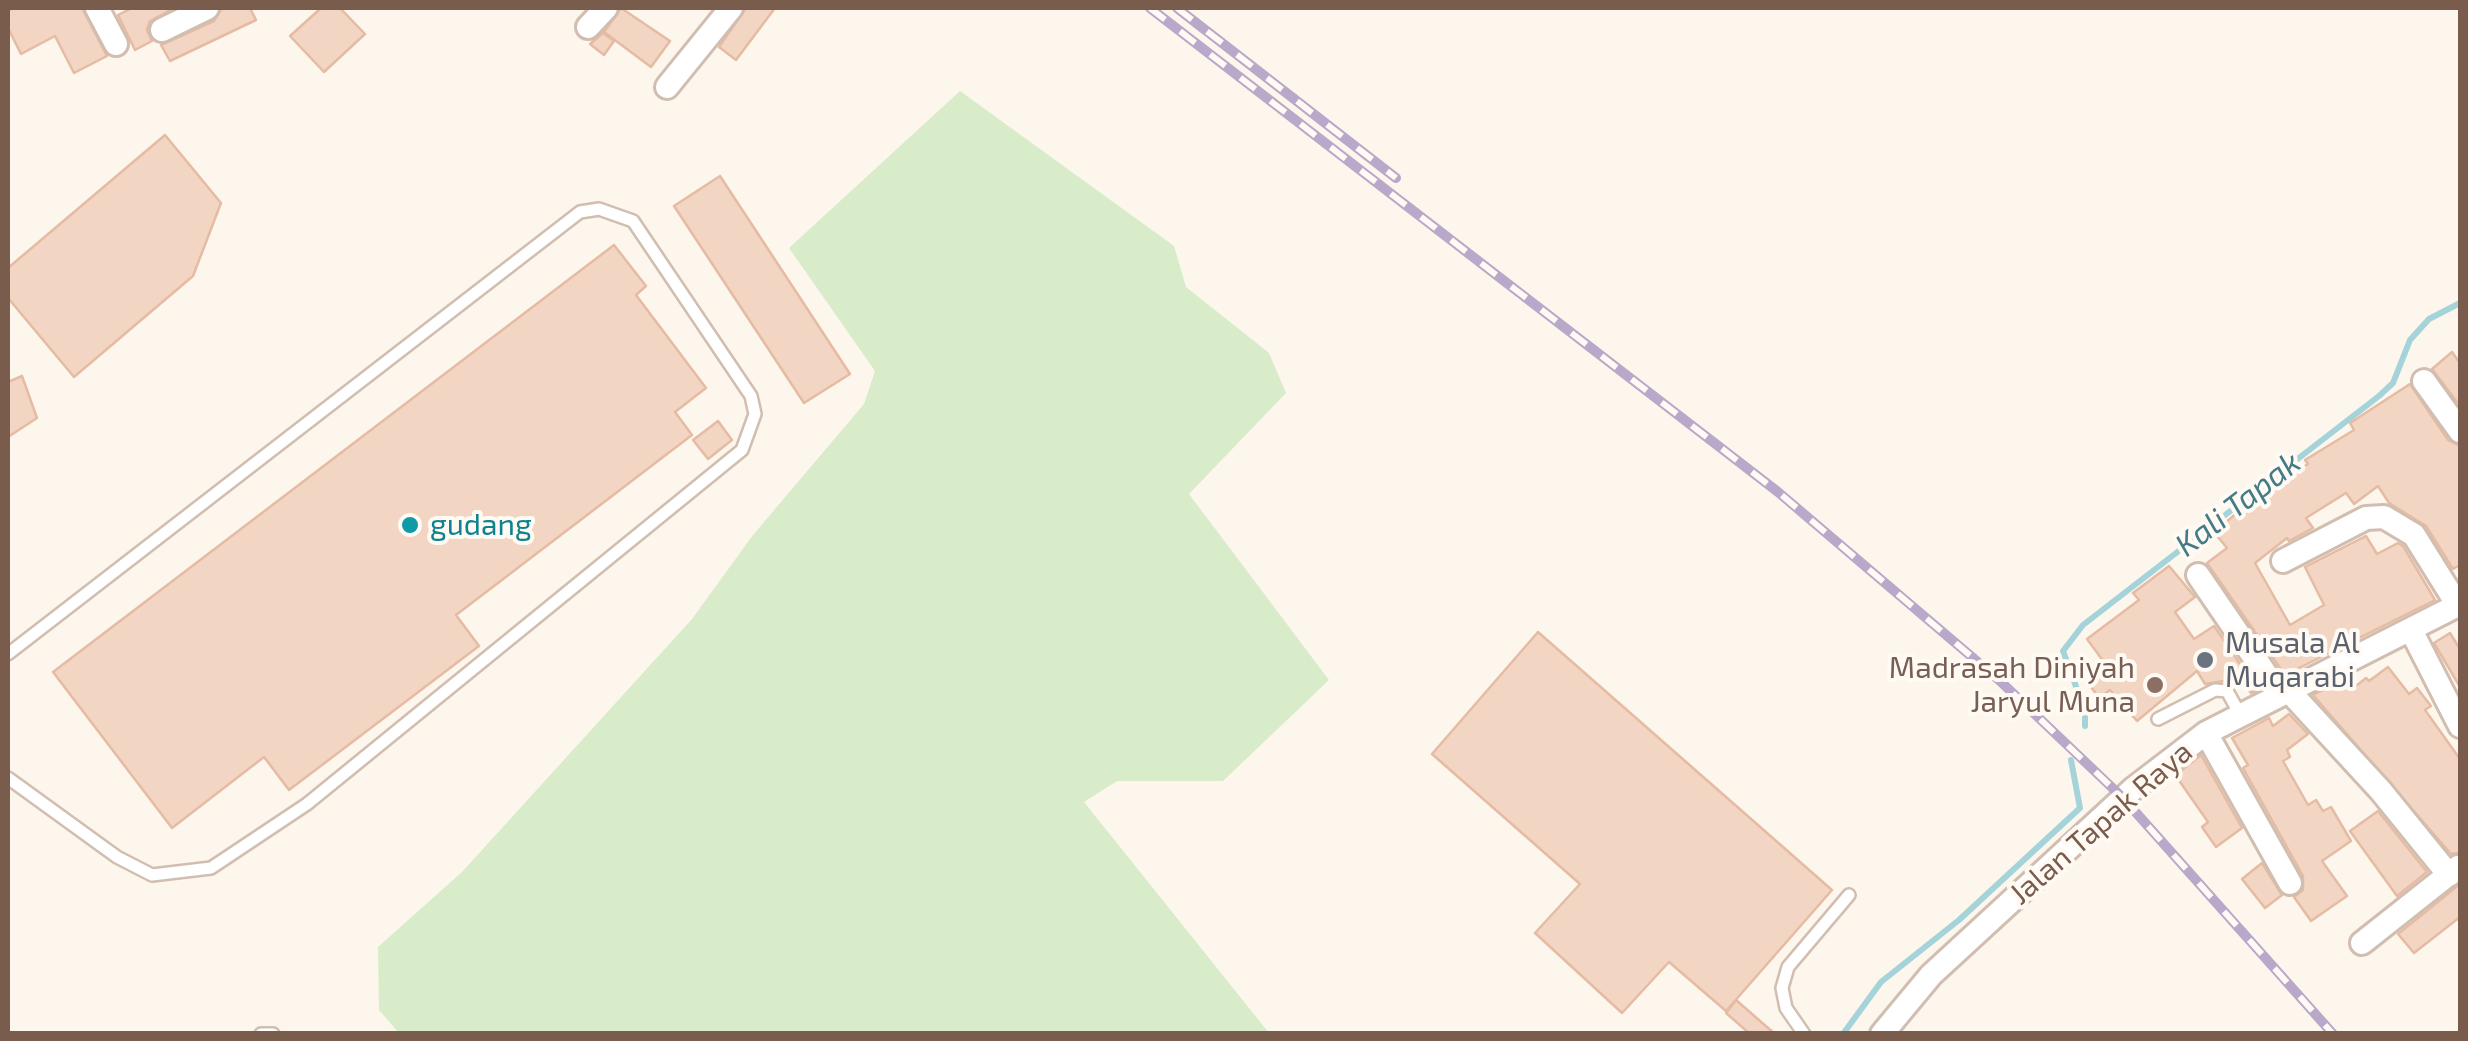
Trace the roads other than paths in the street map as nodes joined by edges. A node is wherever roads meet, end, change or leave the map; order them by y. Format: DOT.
graph roads {
  1 [pos="97,8"];
  2 [pos="207,8"];
  3 [pos="606,8"];
  4 [pos="732,8"];
  5 [pos="588,27"];
  6 [pos="162,30"];
  7 [pos="116,44"];
  8 [pos="668,88"];
  9 [pos="2424,381"];
  10 [pos="2460,431"];
  11 [pos="2284,561"];
  12 [pos="2198,574"];
  13 [pos="2459,604"];
  14 [pos="2412,632"];
  15 [pos="8,654"];
  16 [pos="2284,692"];
  17 [pos="2241,716"];
  18 [pos="2158,719"];
  19 [pos="2460,726"];
  20 [pos="2206,732"];
  21 [pos="8,778"];
  22 [pos="2455,870"];
  23 [pos="2290,883"];
  24 [pos="1850,895"];
  25 [pos="2362,943"];
  26 [pos="1803,1032"];
  27 [pos="261,1034"];
  28 [pos="273,1034"];
  29 [pos="1882,1034"];
  1 -- 7 [label="street"];
  2 -- 6 [label="street"];
  3 -- 5 [label="street"];
  4 -- 8 [label="street"];
  9 -- 10 [label="street"];
  11 -- 13 [label="street"];
  12 -- 16 [label="street"];
  13 -- 14 [label="street, Jalan Tapak Raya"];
  14 -- 16 [label="street, Jalan Tapak Raya"];
  14 -- 19 [label="street"];
  15 -- 21 [label="lane"];
  16 -- 17 [label="street, Jalan Tapak Raya"];
  16 -- 22 [label="street"];
  17 -- 18 [label="lane"];
  17 -- 20 [label="street, Jalan Tapak Raya"];
  20 -- 23 [label="street"];
  20 -- 29 [label="street, Jalan Tapak Raya"];
  22 -- 25 [label="street"];
  24 -- 26 [label="lane"];
  27 -- 28 [label="lane"];
}
